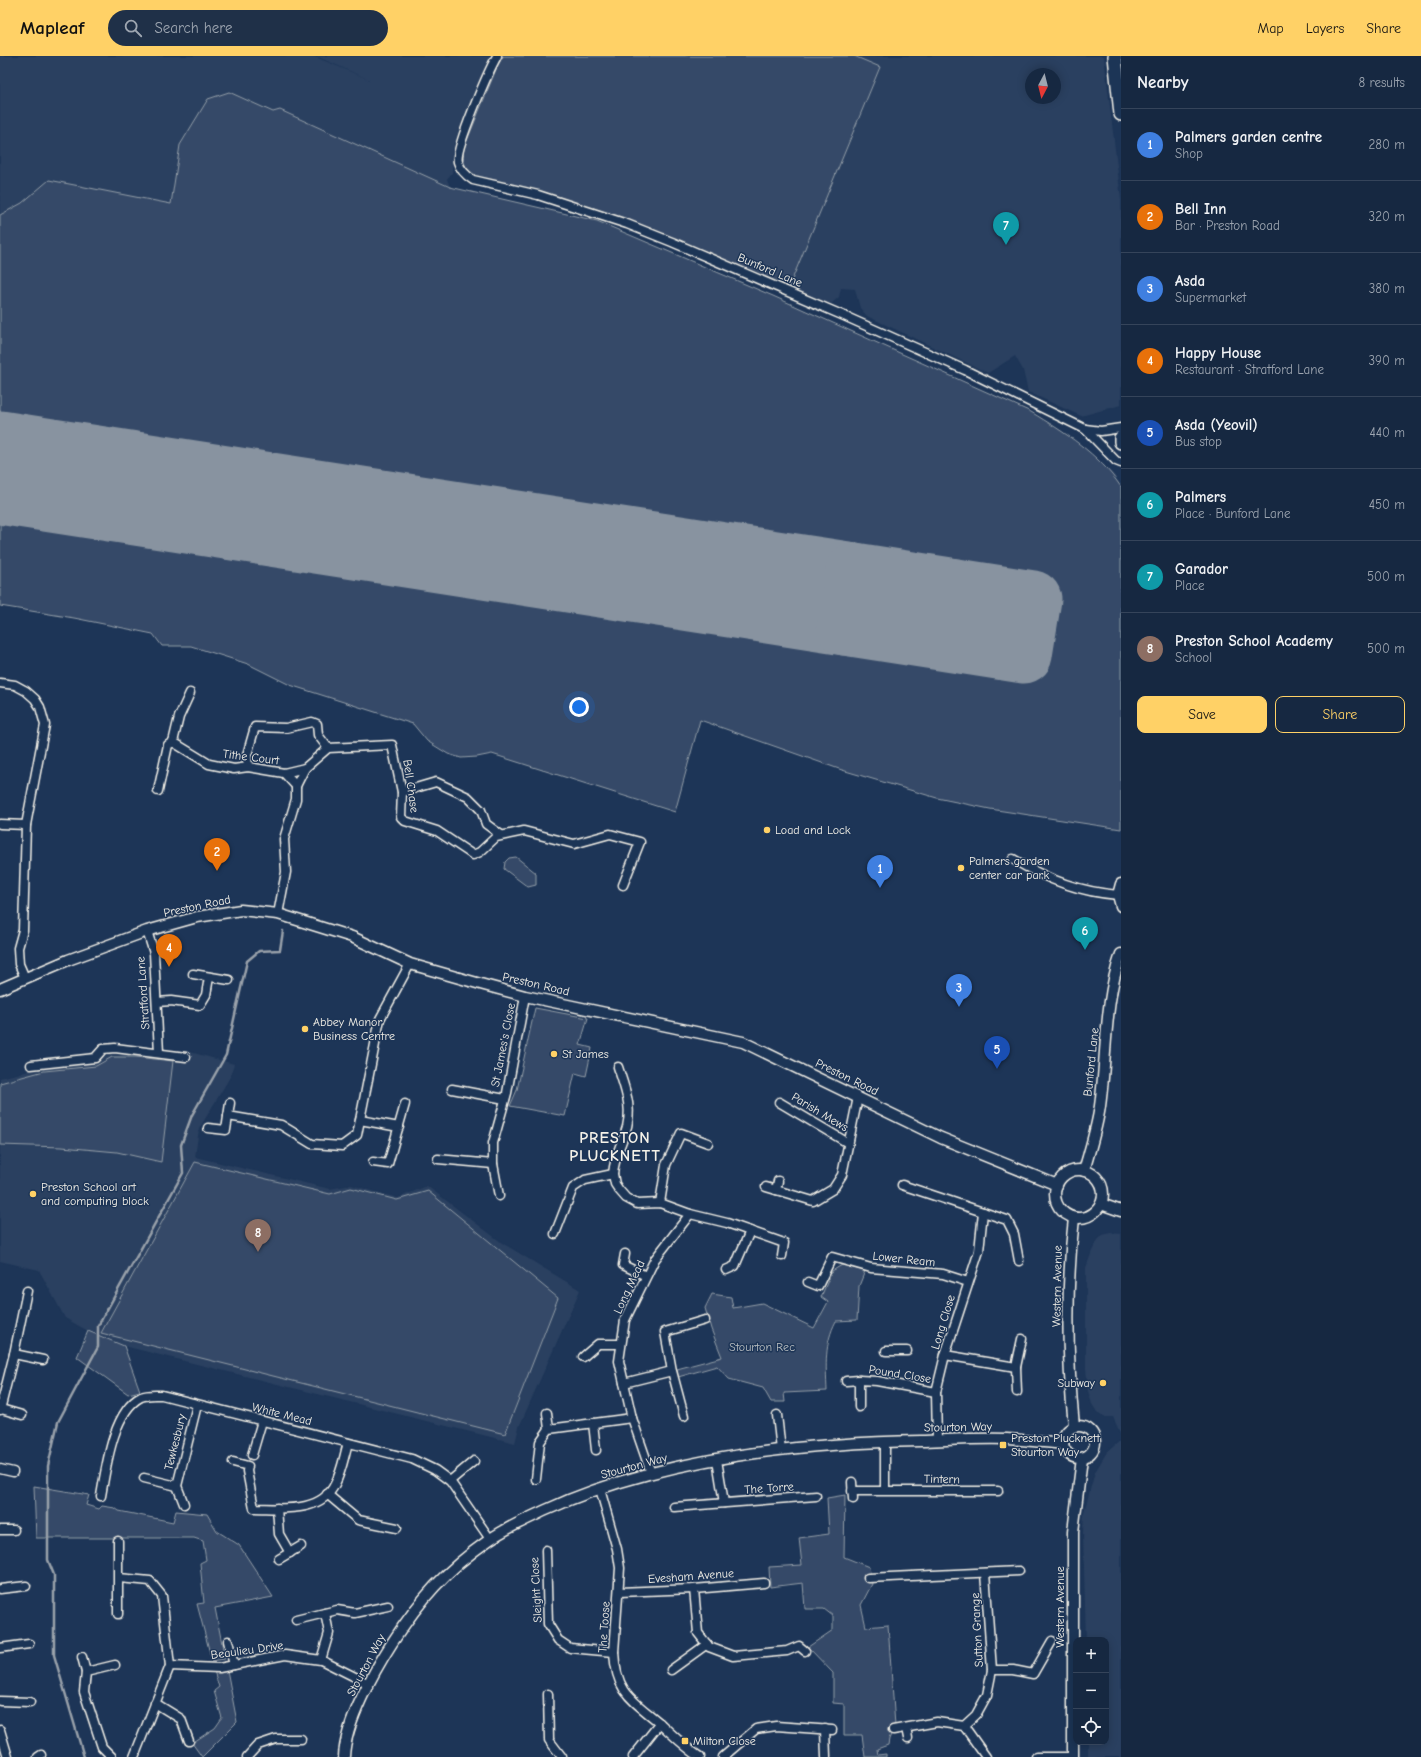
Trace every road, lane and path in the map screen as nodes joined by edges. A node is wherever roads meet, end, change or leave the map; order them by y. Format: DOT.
graph roads {
  1 [pos="497,56"];
  2 [pos="1115,56"];
  3 [pos="1121,114"];
  4 [pos="1121,428"];
  5 [pos="1085,429"];
  6 [pos="1121,438"];
  7 [pos="1121,442"];
  8 [pos="1121,463"];
  9 [pos="0,683"];
  10 [pos="190,693"];
  11 [pos="173,742"];
  12 [pos="328,748"];
  13 [pos="248,767"];
  14 [pos="304,768"];
  15 [pos="284,773"];
  16 [pos="296,786"];
  17 [pos="158,791"];
  18 [pos="402,792"];
  19 [pos="0,824"];
  20 [pos="26,825"];
  21 [pos="501,835"];
  22 [pos="1013,859"];
  23 [pos="1121,884"];
  24 [pos="623,885"];
  25 [pos="1118,895"];
  26 [pos="1121,906"];
  27 [pos="278,914"];
  28 [pos="147,931"];
  29 [pos="1121,954"];
  30 [pos="410,964"];
  31 [pos="193,974"];
  32 [pos="209,977"];
  33 [pos="25,978"];
  34 [pos="228,980"];
  35 [pos="0,989"];
  36 [pos="525,996"];
  37 [pos="157,1002"];
  38 [pos="159,1053"];
  39 [pos="186,1057"];
  40 [pos="31,1066"];
  41 [pos="618,1067"];
  42 [pos="452,1089"];
  43 [pos="858,1097"];
  44 [pos="505,1099"];
  45 [pos="779,1102"];
  46 [pos="230,1103"];
  47 [pos="405,1104"];
  48 [pos="228,1116"];
  49 [pos="360,1120"];
  50 [pos="399,1127"];
  51 [pos="208,1128"];
  52 [pos="708,1143"];
  53 [pos="848,1143"];
  54 [pos="438,1159"];
  55 [pos="374,1162"];
  56 [pos="493,1164"];
  57 [pos="1084,1171"];
  58 [pos="613,1174"];
  59 [pos="778,1181"];
  60 [pos="902,1185"];
  61 [pos="1057,1185"];
  62 [pos="766,1187"];
  63 [pos="776,1190"];
  64 [pos="499,1196"];
  65 [pos="660,1203"];
  66 [pos="1101,1204"];
  67 [pos="1121,1211"];
  68 [pos="983,1212"];
  69 [pos="690,1214"];
  70 [pos="1074,1218"];
  71 [pos="750,1231"];
  72 [pos="556,1234"];
  73 [pos="625,1254"];
  74 [pos="782,1256"];
  75 [pos="1019,1261"];
  76 [pos="726,1270"];
  77 [pos="646,1276"];
  78 [pos="808,1282"];
  79 [pos="968,1282"];
  80 [pos="27,1291"];
  81 [pos="705,1320"];
  82 [pos="1022,1339"];
  83 [pos="621,1344"];
  84 [pos="886,1351"];
  85 [pos="907,1351"];
  86 [pos="14,1354"];
  87 [pos="945,1355"];
  88 [pos="583,1357"];
  89 [pos="43,1360"];
  90 [pos="1016,1367"];
  91 [pos="672,1371"];
  92 [pos="859,1380"];
  93 [pos="846,1381"];
  94 [pos="624,1383"];
  95 [pos="936,1392"];
  96 [pos="1017,1392"];
  97 [pos="197,1405"];
  98 [pos="859,1407"];
  99 [pos="0,1409"];
  100 [pos="547,1413"];
  101 [pos="22,1415"];
  102 [pos="777,1415"];
  103 [pos="684,1416"];
  104 [pos="632,1418"];
  105 [pos="262,1421"];
  106 [pos="593,1424"];
  107 [pos="1074,1426"];
  108 [pos="549,1429"];
  109 [pos="937,1440"];
  110 [pos="885,1442"];
  111 [pos="348,1443"];
  112 [pos="1063,1444"];
  113 [pos="596,1450"];
  114 [pos="781,1450"];
  115 [pos="1082,1458"];
  116 [pos="250,1460"];
  117 [pos="718,1460"];
  118 [pos="474,1461"];
  119 [pos="233,1462"];
  120 [pos="0,1469"];
  121 [pos="14,1472"];
  122 [pos="651,1473"];
  123 [pos="144,1478"];
  124 [pos="536,1479"];
  125 [pos="450,1481"];
  126 [pos="177,1486"];
  127 [pos="600,1489"];
  128 [pos="885,1490"];
  129 [pos="998,1491"];
  130 [pos="328,1494"];
  131 [pos="101,1496"];
  132 [pos="816,1498"];
  133 [pos="853,1500"];
  134 [pos="724,1503"];
  135 [pos="184,1504"];
  136 [pos="674,1507"];
  137 [pos="277,1508"];
  138 [pos="397,1528"];
  139 [pos="0,1530"];
  140 [pos="14,1530"];
  141 [pos="490,1539"];
  142 [pos="118,1541"];
  143 [pos="301,1546"];
  144 [pos="546,1550"];
  145 [pos="290,1553"];
  146 [pos="279,1559"];
  147 [pos="1019,1571"];
  148 [pos="985,1573"];
  149 [pos="119,1578"];
  150 [pos="868,1578"];
  151 [pos="764,1583"];
  152 [pos="26,1586"];
  153 [pos="0,1589"];
  154 [pos="694,1589"];
  155 [pos="619,1592"];
  156 [pos="388,1606"];
  157 [pos="325,1613"];
  158 [pos="118,1614"];
  159 [pos="296,1620"];
  160 [pos="228,1641"];
  161 [pos="1052,1641"];
  162 [pos="29,1644"];
  163 [pos="707,1644"];
  164 [pos="0,1648"];
  165 [pos="805,1651"];
  166 [pos="614,1652"];
  167 [pos="82,1657"];
  168 [pos="321,1660"];
  169 [pos="115,1665"];
  170 [pos="234,1665"];
  171 [pos="170,1666"];
  172 [pos="671,1670"];
  173 [pos="992,1670"];
  174 [pos="86,1672"];
  175 [pos="369,1684"];
  176 [pos="548,1694"];
  177 [pos="0,1701"];
  178 [pos="30,1702"];
  179 [pos="155,1703"];
  180 [pos="660,1723"];
  181 [pos="964,1726"];
  182 [pos="906,1728"];
  183 [pos="0,1730"];
  184 [pos="892,1730"];
  185 [pos="908,1738"];
  186 [pos="301,1739"];
  187 [pos="189,1741"];
  188 [pos="8,1757"];
  189 [pos="112,1757"];
  190 [pos="134,1757"];
  191 [pos="248,1757"];
  192 [pos="344,1757"];
  193 [pos="562,1757"];
  194 [pos="633,1757"];
  195 [pos="700,1757"];
  196 [pos="723,1757"];
  197 [pos="826,1757"];
  198 [pos="986,1757"];
  199 [pos="1036,1757"];
  200 [pos="1073,1757"];
  1 -- 5 [label="street, Bunford Lane"];
  2 -- 3 [label="highway"];
  4 -- 5 [label="street, Bunford Lane"];
  5 -- 8 [label="street, Bunford Lane"];
  6 -- 7 [label="highway"];
  9 -- 20 [label="street"];
  10 -- 11 [label="street"];
  11 -- 13 [label="street, Tithe Court"];
  11 -- 17 [label="street"];
  12 -- 13 [label="street"];
  12 -- 14 [label="street"];
  12 -- 18 [label="street, Bell Chase"];
  13 -- 15 [label="street, Tithe Court"];
  14 -- 15 [label="street, Tithe Court"];
  14 -- 16 [label="street"];
  15 -- 16 [label="street, Tithe Court"];
  16 -- 27 [label="street"];
  18 -- 21 [label="street"];
  18 -- 21 [label="street, Bell Chase"];
  19 -- 20 [label="street"];
  20 -- 33 [label="street"];
  21 -- 24 [label="street, Bell Chase"];
  22 -- 25 [label="street"];
  23 -- 25 [label="street"];
  25 -- 26 [label="street"];
  27 -- 28 [label="street, Preston Road"];
  27 -- 30 [label="street, Preston Road"];
  28 -- 33 [label="street, Preston Road"];
  28 -- 37 [label="street, Stratford Lane"];
  29 -- 57 [label="street, Bunford Lane"];
  30 -- 36 [label="street, Preston Road"];
  30 -- 49 [label="street"];
  31 -- 32 [label="street"];
  32 -- 34 [label="street"];
  32 -- 37 [label="street"];
  33 -- 35 [label="street, Preston Road"];
  36 -- 43 [label="street, Preston Road"];
  36 -- 44 [label="street, St James's Close"];
  37 -- 38 [label="street, Stratford Lane"];
  38 -- 39 [label="street"];
  38 -- 40 [label="street"];
  41 -- 58 [label="street"];
  42 -- 44 [label="street, St James's Close"];
  43 -- 53 [label="street"];
  43 -- 61 [label="street, Preston Road"];
  44 -- 56 [label="street, St James's Close"];
  45 -- 53 [label="street, Parish Mews"];
  46 -- 48 [label="street"];
  47 -- 50 [label="street"];
  48 -- 49 [label="street"];
  48 -- 51 [label="street"];
  49 -- 50 [label="street"];
  50 -- 55 [label="street"];
  52 -- 65 [label="street"];
  53 -- 63 [label="street"];
  54 -- 56 [label="street"];
  56 -- 64 [label="street, St James's Close"];
  57 -- 61 [label="street"];
  57 -- 66 [label="street"];
  58 -- 65 [label="street"];
  58 -- 72 [label="street"];
  59 -- 63 [label="street"];
  60 -- 68 [label="street"];
  61 -- 70 [label="street"];
  62 -- 63 [label="street"];
  65 -- 69 [label="street"];
  66 -- 67 [label="street"];
  66 -- 70 [label="street"];
  68 -- 75 [label="street"];
  68 -- 79 [label="street, Long Close"];
  69 -- 71 [label="street"];
  69 -- 77 [label="street, Long Mead"];
  70 -- 107 [label="street, Western Avenue"];
  71 -- 74 [label="street"];
  71 -- 76 [label="street"];
  73 -- 77 [label="street"];
  77 -- 83 [label="street, Long Mead"];
  78 -- 79 [label="street, Lower Ream"];
  79 -- 87 [label="street, Long Close"];
  80 -- 86 [label="street"];
  81 -- 91 [label="street"];
  82 -- 90 [label="street"];
  83 -- 88 [label="street"];
  83 -- 94 [label="street, Long Mead"];
  84 -- 85 [label="street"];
  86 -- 89 [label="street"];
  86 -- 99 [label="street"];
  87 -- 90 [label="street"];
  87 -- 95 [label="street, Long Close"];
  90 -- 96 [label="street"];
  91 -- 94 [label="street"];
  91 -- 103 [label="street"];
  92 -- 93 [label="street, Pound Close"];
  92 -- 95 [label="street, Pound Close"];
  92 -- 98 [label="street, Pound Close"];
  94 -- 104 [label="street, Long Mead"];
  95 -- 109 [label="street, Long Close"];
  97 -- 105 [label="street, White Mead"];
  97 -- 126 [label="street, Tewkesbury"];
  97 -- 131 [label="street, White Mead"];
  99 -- 101 [label="street"];
  100 -- 108 [label="street"];
  102 -- 114 [label="street"];
  104 -- 106 [label="street"];
  104 -- 122 [label="street, Long Mead"];
  105 -- 111 [label="street, White Mead"];
  105 -- 116 [label="street"];
  106 -- 108 [label="street"];
  106 -- 113 [label="street"];
  107 -- 112 [label="street"];
  107 -- 115 [label="street"];
  108 -- 124 [label="street"];
  109 -- 110 [label="street, Stourton Way"];
  109 -- 112 [label="street, Stourton Way"];
  110 -- 114 [label="street, Stourton Way"];
  110 -- 128 [label="street"];
  111 -- 125 [label="street, White Mead"];
  111 -- 130 [label="street"];
  112 -- 115 [label="street"];
  114 -- 117 [label="street, Stourton Way"];
  115 -- 200 [label="street, Western Avenue"];
  116 -- 119 [label="street"];
  116 -- 137 [label="street"];
  117 -- 122 [label="street, Stourton Way"];
  117 -- 134 [label="street"];
  118 -- 125 [label="street"];
  120 -- 121 [label="street"];
  122 -- 127 [label="street, Stourton Way"];
  123 -- 126 [label="street, Tewkesbury"];
  125 -- 141 [label="street, White Mead"];
  126 -- 135 [label="street, Tewkesbury"];
  127 -- 141 [label="street, Stourton Way"];
  127 -- 155 [label="street, The Toose"];
  128 -- 129 [label="street, Tintern"];
  128 -- 133 [label="street, Tintern"];
  130 -- 137 [label="street"];
  130 -- 138 [label="street"];
  132 -- 134 [label="street, The Torre"];
  134 -- 136 [label="street, The Torre"];
  137 -- 145 [label="street"];
  139 -- 140 [label="street"];
  141 -- 175 [label="street, Stourton Way"];
  142 -- 149 [label="street"];
  143 -- 145 [label="street"];
  144 -- 166 [label="street, Sleight Close"];
  145 -- 146 [label="street"];
  147 -- 148 [label="street"];
  148 -- 150 [label="street"];
  148 -- 173 [label="street, Sutton Grange"];
  149 -- 158 [label="street"];
  149 -- 171 [label="street"];
  151 -- 154 [label="street, Evesham Avenue"];
  152 -- 153 [label="street"];
  154 -- 155 [label="street, Evesham Avenue"];
  154 -- 163 [label="street"];
  155 -- 166 [label="street, The Toose"];
  156 -- 157 [label="street"];
  157 -- 159 [label="street"];
  157 -- 168 [label="street"];
  160 -- 170 [label="street"];
  161 -- 173 [label="street"];
  162 -- 164 [label="street"];
  163 -- 165 [label="street"];
  163 -- 172 [label="street"];
  166 -- 180 [label="street, The Toose"];
  167 -- 174 [label="street"];
  168 -- 170 [label="street, Beaulieu Drive"];
  168 -- 175 [label="street, Beaulieu Drive"];
  169 -- 174 [label="street"];
  170 -- 171 [label="street, Beaulieu Drive"];
  171 -- 179 [label="street"];
  173 -- 181 [label="street, Sutton Grange"];
  174 -- 189 [label="street"];
  175 -- 192 [label="street, Stourton Way"];
  176 -- 193 [label="street"];
  177 -- 178 [label="street"];
  179 -- 187 [label="street"];
  179 -- 190 [label="street"];
  180 -- 194 [label="street"];
  180 -- 195 [label="street, The Toose"];
  181 -- 182 [label="street"];
  181 -- 198 [label="street"];
  182 -- 184 [label="street"];
  182 -- 185 [label="street"];
  183 -- 188 [label="street"];
  186 -- 191 [label="street"];
  196 -- 197 [label="street"];
  199 -- 200 [label="street"];
}
